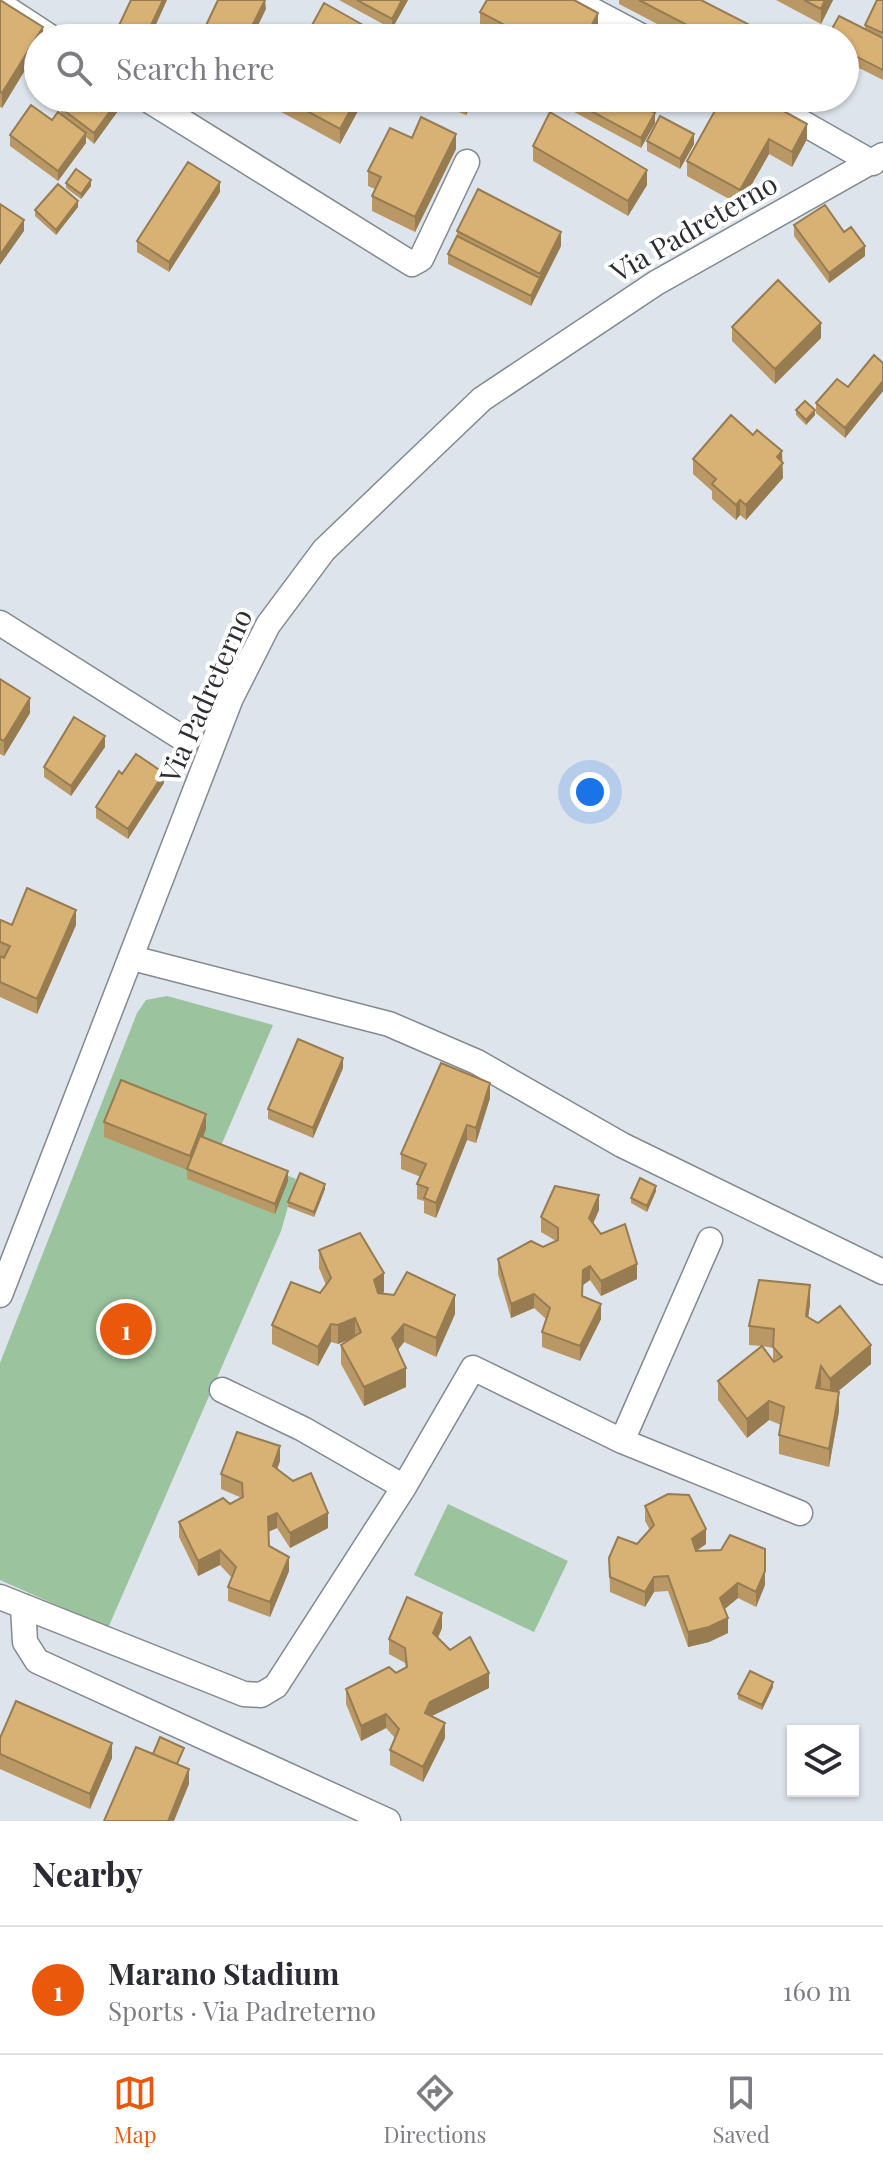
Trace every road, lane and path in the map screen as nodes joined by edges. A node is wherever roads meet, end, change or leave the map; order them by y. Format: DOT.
graph roads {
  1 [pos="573,0"];
  2 [pos="0,4"];
  3 [pos="31,24"];
  4 [pos="618,24"];
  5 [pos="168,112"];
  6 [pos="786,112"];
  7 [pos="878,159"];
  8 [pos="467,162"];
  9 [pos="0,623"];
  10 [pos="187,741"];
  11 [pos="132,958"];
  12 [pos="710,1240"];
  13 [pos="883,1272"];
  14 [pos="0,1295"];
  15 [pos="222,1390"];
  16 [pos="622,1441"];
  17 [pos="404,1487"];
  18 [pos="800,1513"];
  19 [pos="0,1597"];
  20 [pos="23,1606"];
  21 [pos="388,1821"];
  1 -- 4 [label="street"];
  2 -- 3 [label="street"];
  5 -- 8 [label="street"];
  6 -- 7 [label="street"];
  7 -- 11 [label="street, Via Padreterno"];
  9 -- 10 [label="street"];
  11 -- 13 [label="street"];
  11 -- 14 [label="street, Via Padreterno"];
  12 -- 16 [label="street"];
  15 -- 17 [label="street"];
  16 -- 17 [label="street"];
  16 -- 18 [label="street"];
  17 -- 20 [label="street"];
  19 -- 20 [label="street"];
  20 -- 21 [label="street"];
}
